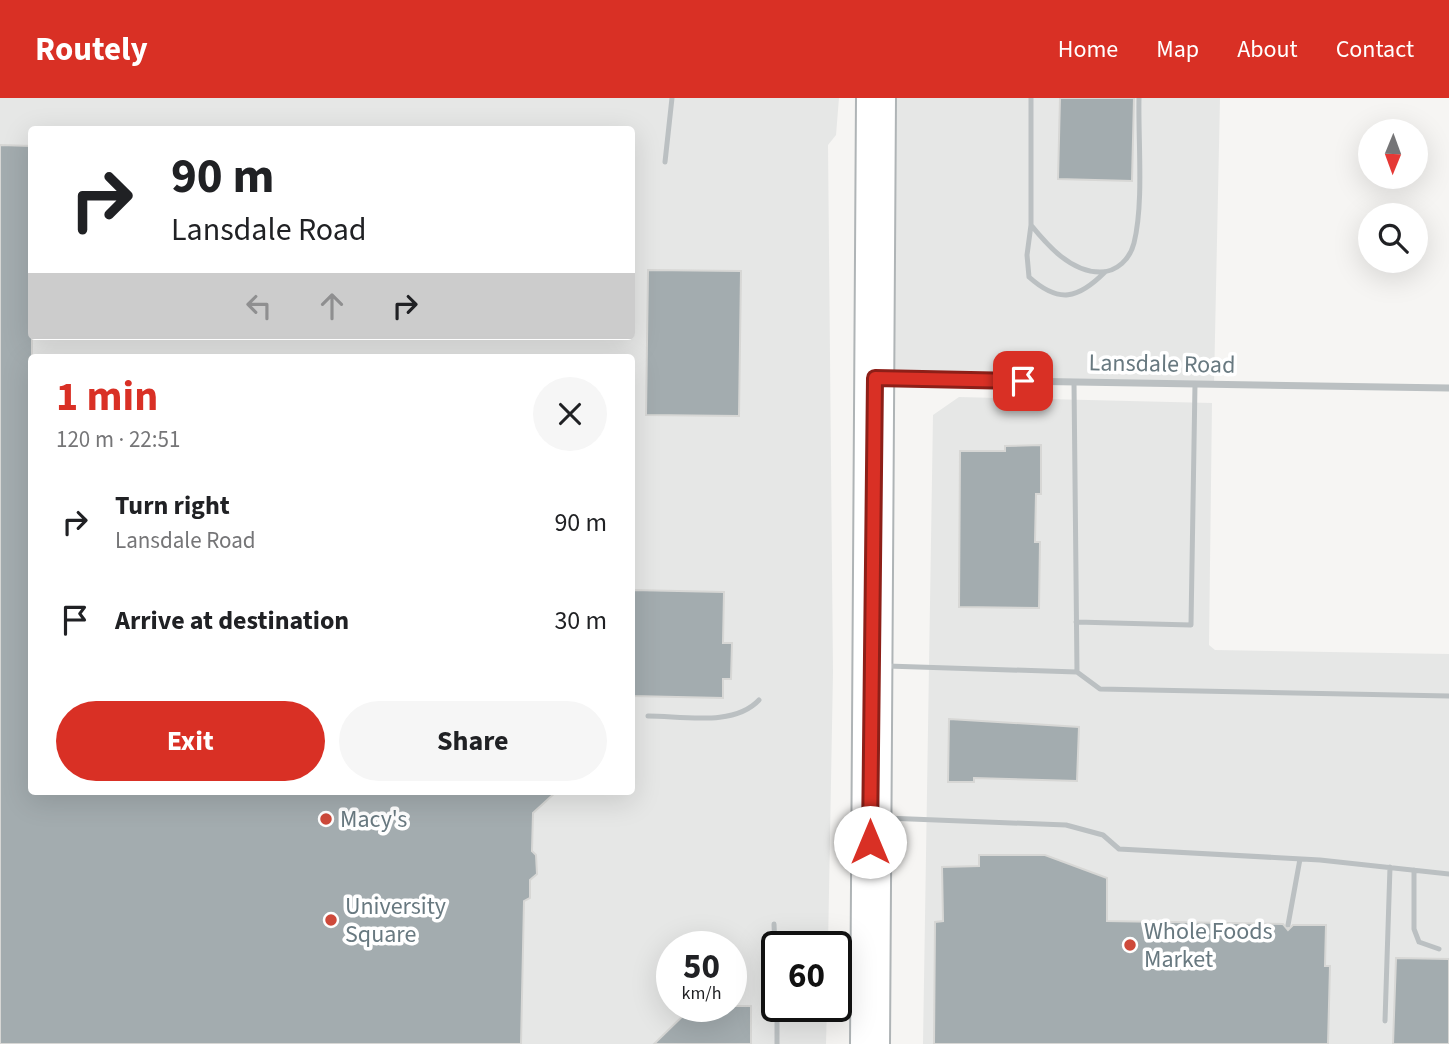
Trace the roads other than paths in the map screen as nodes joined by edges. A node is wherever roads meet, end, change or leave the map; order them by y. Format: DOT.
graph roads {
  1 [pos="672,98"];
  2 [pos="876,98"];
  3 [pos="1031,98"];
  4 [pos="1139,98"];
  5 [pos="665,162"];
  6 [pos="1031,225"];
  7 [pos="1105,272"];
  8 [pos="875,378"];
  9 [pos="1074,382"];
  10 [pos="1195,384"];
  11 [pos="1449,388"];
  12 [pos="1076,622"];
  13 [pos="872,666"];
  14 [pos="1077,672"];
  15 [pos="1449,696"];
  16 [pos="759,700"];
  17 [pos="648,716"];
  18 [pos="870,817"];
  19 [pos="1300,859"];
  20 [pos="1390,867"];
  21 [pos="1414,870"];
  22 [pos="1449,874"];
  23 [pos="774,924"];
  24 [pos="1287,925"];
  25 [pos="774,931"];
  26 [pos="1439,949"];
  27 [pos="1385,1021"];
  28 [pos="778,1022"];
  29 [pos="777,1044"];
  30 [pos="870,1044"];
  1 -- 5 [label="lane"];
  2 -- 8 [label="main road"];
  3 -- 6 [label="lane"];
  4 -- 7 [label="lane"];
  6 -- 7 [label="lane"];
  6 -- 7 [label="lane"];
  8 -- 9 [label="street, Lansdale Road"];
  8 -- 13 [label="main road"];
  9 -- 10 [label="street, Lansdale Road"];
  9 -- 12 [label="lane"];
  10 -- 11 [label="street, Lansdale Road"];
  10 -- 12 [label="lane"];
  12 -- 14 [label="lane"];
  13 -- 14 [label="lane"];
  13 -- 18 [label="main road"];
  14 -- 15 [label="lane"];
  16 -- 17 [label="lane"];
  18 -- 19 [label="lane"];
  18 -- 30 [label="main road"];
  19 -- 20 [label="lane"];
  19 -- 24 [label="lane"];
  20 -- 21 [label="lane"];
  20 -- 27 [label="lane"];
  21 -- 22 [label="lane"];
  21 -- 26 [label="lane"];
  23 -- 25 [label="lane"];
  28 -- 29 [label="lane"];
}
